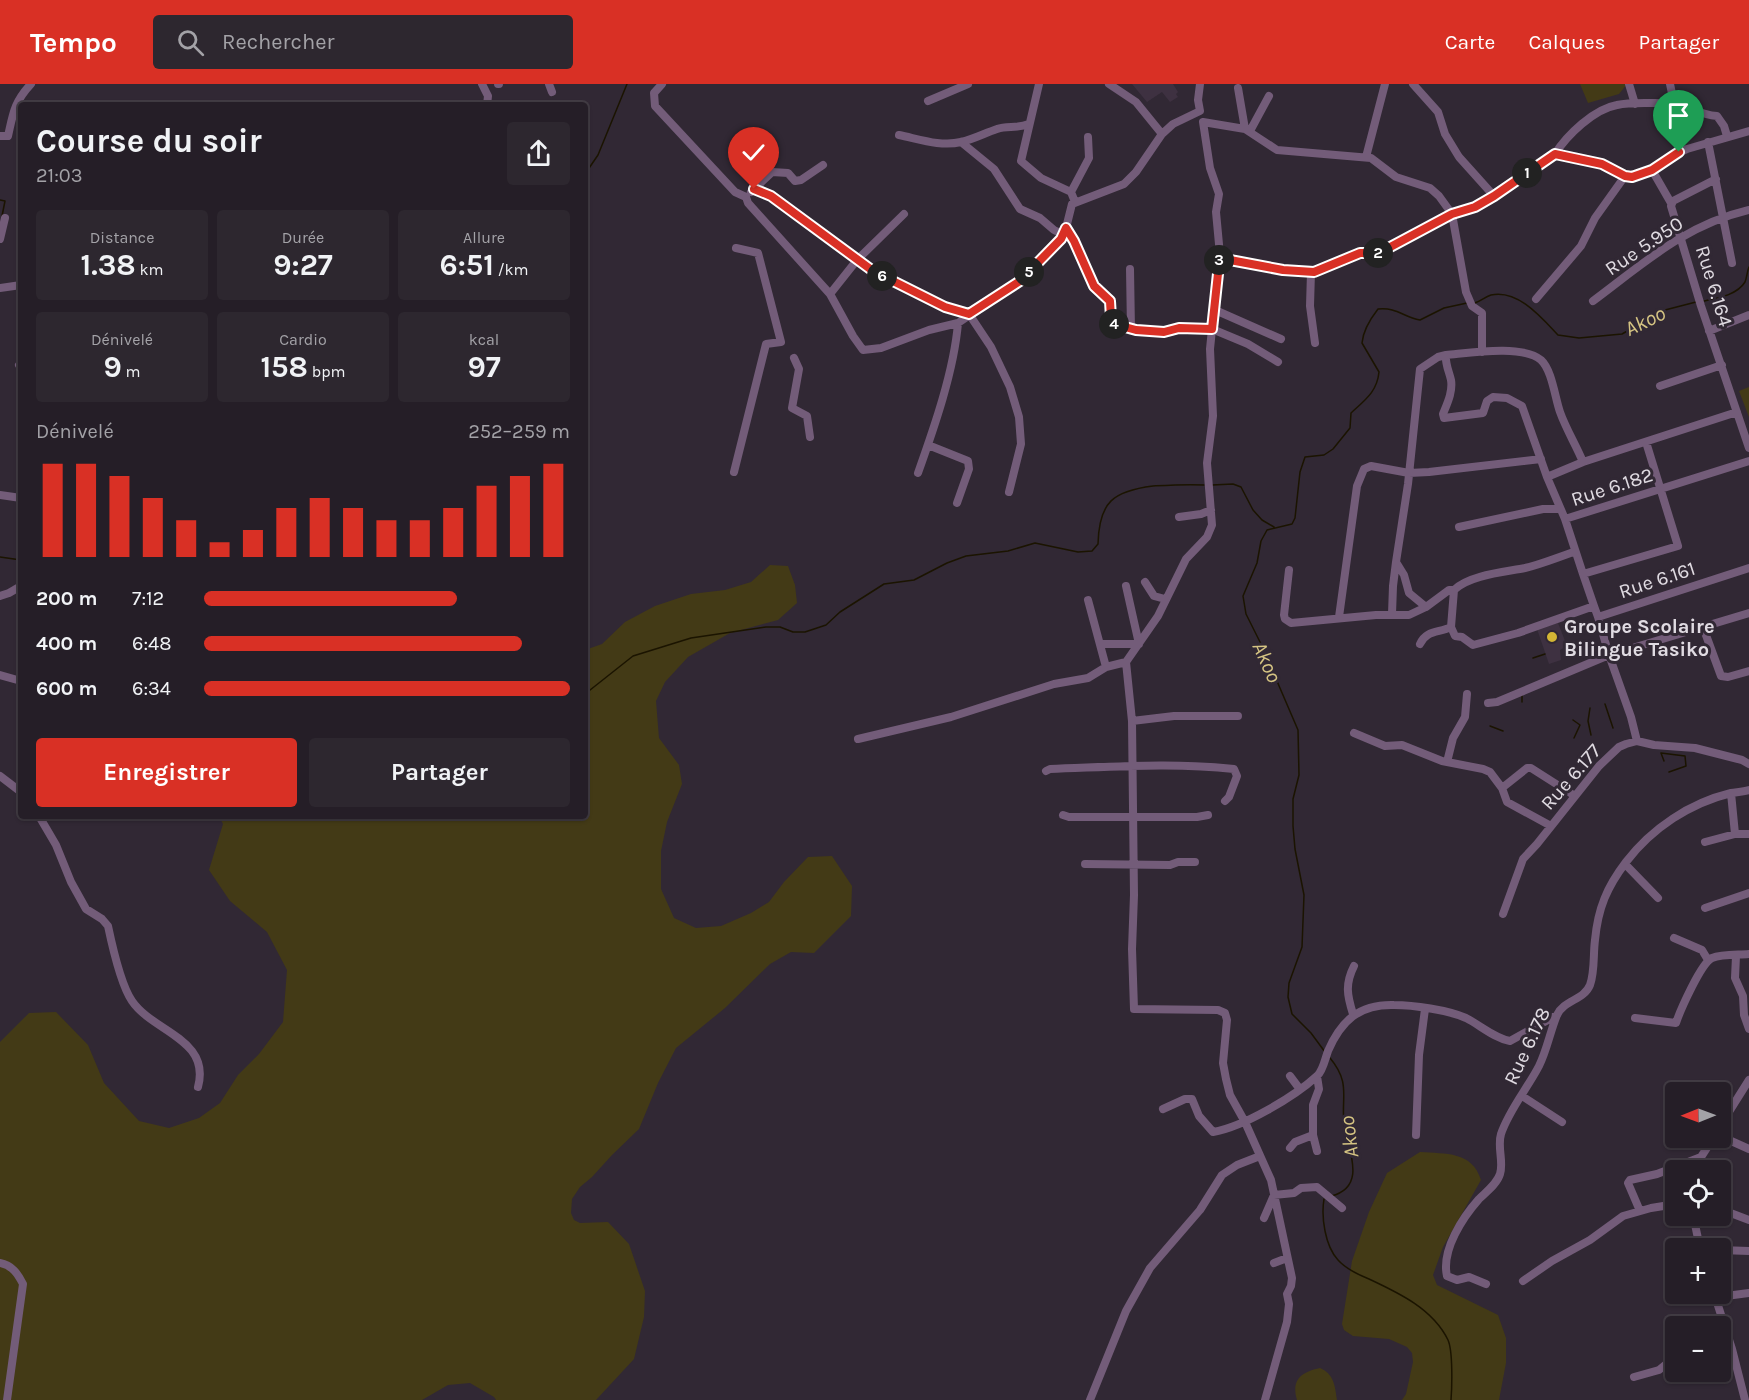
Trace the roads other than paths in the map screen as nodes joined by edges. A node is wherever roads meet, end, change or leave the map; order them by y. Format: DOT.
graph roads {
  1 [pos="31,84"];
  2 [pos="482,84"];
  3 [pos="662,84"];
  4 [pos="968,84"];
  5 [pos="1039,84"];
  6 [pos="1109,84"];
  7 [pos="1200,84"];
  8 [pos="1385,84"];
  9 [pos="1413,84"];
  10 [pos="1629,84"];
  11 [pos="1670,84"];
  12 [pos="1238,88"];
  13 [pos="1269,96"];
  14 [pos="928,101"];
  15 [pos="487,102"];
  16 [pos="1674,103"];
  17 [pos="1635,104"];
  18 [pos="1029,124"];
  19 [pos="1248,130"];
  20 [pos="1749,131"];
  21 [pos="1162,134"];
  22 [pos="899,135"];
  23 [pos="0,136"];
  24 [pos="1727,136"];
  25 [pos="1088,137"];
  26 [pos="961,142"];
  27 [pos="1708,142"];
  28 [pos="1555,154"];
  29 [pos="1366,157"];
  30 [pos="823,165"];
  31 [pos="1652,170"];
  32 [pos="1625,176"];
  33 [pos="1716,179"];
  34 [pos="754,189"];
  35 [pos="1071,192"];
  36 [pos="743,196"];
  37 [pos="1494,196"];
  38 [pos="1075,202"];
  39 [pos="1671,203"];
  40 [pos="1749,210"];
  41 [pos="904,214"];
  42 [pos="1452,214"];
  43 [pos="5,218"];
  44 [pos="1723,218"];
  45 [pos="1065,232"];
  46 [pos="1681,236"];
  47 [pos="0,239"];
  48 [pos="736,248"];
  49 [pos="1220,255"];
  50 [pos="857,260"];
  51 [pos="1732,263"];
  52 [pos="1130,269"];
  53 [pos="1311,272"];
  54 [pos="18,285"];
  55 [pos="0,288"];
  56 [pos="830,294"];
  57 [pos="1536,299"];
  58 [pos="1593,301"];
  59 [pos="1215,310"];
  60 [pos="969,314"];
  61 [pos="1749,315"];
  62 [pos="958,323"];
  63 [pos="1212,329"];
  64 [pos="1131,330"];
  65 [pos="1709,331"];
  66 [pos="1281,339"];
  67 [pos="1315,343"];
  68 [pos="1482,352"];
  69 [pos="1446,355"];
  70 [pos="794,358"];
  71 [pos="1278,362"];
  72 [pos="1722,365"];
  73 [pos="1660,386"];
  74 [pos="1737,412"];
  75 [pos="810,436"];
  76 [pos="1646,442"];
  77 [pos="928,445"];
  78 [pos="1749,448"];
  79 [pos="1541,459"];
  80 [pos="1749,461"];
  81 [pos="1582,462"];
  82 [pos="734,472"];
  83 [pos="918,473"];
  84 [pos="1409,473"];
  85 [pos="1547,477"];
  86 [pos="1661,489"];
  87 [pos="1009,492"];
  88 [pos="0,495"];
  89 [pos="18,498"];
  90 [pos="957,503"];
  91 [pos="1560,509"];
  92 [pos="1210,510"];
  93 [pos="1179,517"];
  94 [pos="1565,519"];
  95 [pos="1459,527"];
  96 [pos="1574,552"];
  97 [pos="1396,562"];
  98 [pos="1749,568"];
  99 [pos="1288,570"];
  100 [pos="1583,574"];
  101 [pos="1145,582"];
  102 [pos="1126,586"];
  103 [pos="18,588"];
  104 [pos="1454,590"];
  105 [pos="0,596"];
  106 [pos="1164,599"];
  107 [pos="1088,600"];
  108 [pos="1594,606"];
  109 [pos="1426,607"];
  110 [pos="1749,613"];
  111 [pos="1392,614"];
  112 [pos="1339,617"];
  113 [pos="1598,617"];
  114 [pos="1451,627"];
  115 [pos="1703,627"];
  116 [pos="1100,644"];
  117 [pos="1139,644"];
  118 [pos="1420,644"];
  119 [pos="1609,655"];
  120 [pos="1126,662"];
  121 [pos="1106,667"];
  122 [pos="1749,671"];
  123 [pos="0,675"];
  124 [pos="18,680"];
  125 [pos="1467,694"];
  126 [pos="1488,703"];
  127 [pos="1238,716"];
  128 [pos="1132,721"];
  129 [pos="1354,733"];
  130 [pos="858,739"];
  131 [pos="1637,741"];
  132 [pos="1447,762"];
  133 [pos="1749,764"];
  134 [pos="1132,766"];
  135 [pos="1046,771"];
  136 [pos="0,776"];
  137 [pos="1502,788"];
  138 [pos="18,790"];
  139 [pos="1749,790"];
  140 [pos="1731,793"];
  141 [pos="1575,796"];
  142 [pos="1225,801"];
  143 [pos="1063,815"];
  144 [pos="1208,815"];
  145 [pos="1132,816"];
  146 [pos="41,819"];
  147 [pos="1551,826"];
  148 [pos="1735,834"];
  149 [pos="1749,834"];
  150 [pos="1705,842"];
  151 [pos="1195,862"];
  152 [pos="1132,863"];
  153 [pos="1085,864"];
  154 [pos="1624,864"];
  155 [pos="1749,893"];
  156 [pos="1658,898"];
  157 [pos="1706,908"];
  158 [pos="1503,914"];
  159 [pos="1674,938"];
  160 [pos="1749,954"];
  161 [pos="1736,956"];
  162 [pos="1708,960"];
  163 [pos="1354,966"];
  164 [pos="1425,1009"];
  165 [pos="1353,1014"];
  166 [pos="1557,1015"];
  167 [pos="1635,1018"];
  168 [pos="1749,1029"];
  169 [pos="1290,1076"];
  170 [pos="1317,1076"];
  171 [pos="1749,1080"];
  172 [pos="198,1087"];
  173 [pos="1299,1088"];
  174 [pos="1522,1096"];
  175 [pos="1163,1109"];
  176 [pos="1731,1109"];
  177 [pos="1245,1122"];
  178 [pos="1562,1122"];
  179 [pos="1313,1135"];
  180 [pos="1416,1135"];
  181 [pos="1731,1141"];
  182 [pos="1290,1148"];
  183 [pos="1707,1148"];
  184 [pos="1749,1149"];
  185 [pos="1317,1151"];
  186 [pos="1260,1156"];
  187 [pos="1701,1157"];
  188 [pos="1700,1160"];
  189 [pos="1274,1195"];
  190 [pos="1665,1206"];
  191 [pos="1342,1208"];
  192 [pos="1640,1211"];
  193 [pos="1731,1213"];
  194 [pos="1264,1218"];
  195 [pos="1749,1220"];
  196 [pos="1731,1250"];
  197 [pos="1749,1251"];
  198 [pos="1287,1258"];
  199 [pos="0,1263"];
  200 [pos="1274,1263"];
  201 [pos="1523,1281"];
  202 [pos="1486,1284"];
  203 [pos="1749,1293"];
  204 [pos="1731,1295"];
  205 [pos="1731,1347"];
  206 [pos="1665,1365"];
  207 [pos="1634,1377"];
  208 [pos="8,1400"];
  209 [pos="1090,1400"];
  210 [pos="1266,1400"];
  211 [pos="1745,1400"];
  1 -- 23 [label="street"];
  2 -- 15 [label="street"];
  3 -- 36 [label="street"];
  4 -- 14 [label="street"];
  5 -- 18 [label="street"];
  6 -- 21 [label="street"];
  7 -- 21 [label="street"];
  8 -- 29 [label="street"];
  9 -- 37 [label="street"];
  10 -- 17 [label="street"];
  11 -- 16 [label="street"];
  12 -- 19 [label="street"];
  13 -- 19 [label="street"];
  16 -- 17 [label="street"];
  16 -- 24 [label="street"];
  17 -- 28 [label="street"];
  18 -- 26 [label="street"];
  18 -- 35 [label="street"];
  19 -- 29 [label="street"];
  19 -- 49 [label="street"];
  20 -- 24 [label="street"];
  21 -- 38 [label="street"];
  22 -- 26 [label="street"];
  24 -- 27 [label="street"];
  25 -- 35 [label="street"];
  26 -- 45 [label="street"];
  27 -- 31 [label="street"];
  27 -- 33 [label="street"];
  28 -- 32 [label="street"];
  28 -- 37 [label="street"];
  29 -- 42 [label="street"];
  30 -- 34 [label="street"];
  31 -- 32 [label="street"];
  31 -- 39 [label="street, Rue 6.164"];
  32 -- 57 [label="street"];
  33 -- 39 [label="street"];
  33 -- 44 [label="street"];
  34 -- 36 [label="street"];
  34 -- 50 [label="street"];
  35 -- 38 [label="street"];
  36 -- 56 [label="street"];
  37 -- 42 [label="street"];
  38 -- 45 [label="street"];
  39 -- 46 [label="street, Rue 6.164"];
  40 -- 44 [label="street, Rue 5.950"];
  41 -- 50 [label="street"];
  42 -- 53 [label="street"];
  42 -- 68 [label="street"];
  43 -- 47 [label="street"];
  44 -- 46 [label="street, Rue 5.950"];
  44 -- 51 [label="street"];
  45 -- 60 [label="street"];
  45 -- 64 [label="street"];
  46 -- 58 [label="street, Rue 5.950"];
  46 -- 65 [label="street, Rue 6.164"];
  48 -- 82 [label="street"];
  49 -- 53 [label="street"];
  49 -- 59 [label="street"];
  50 -- 56 [label="street"];
  50 -- 60 [label="street"];
  52 -- 64 [label="street"];
  53 -- 67 [label="street"];
  54 -- 55 [label="street"];
  56 -- 62 [label="street"];
  59 -- 63 [label="street"];
  59 -- 66 [label="street"];
  60 -- 62 [label="street"];
  60 -- 87 [label="street"];
  61 -- 65 [label="street"];
  62 -- 77 [label="street"];
  63 -- 64 [label="street"];
  63 -- 71 [label="street"];
  63 -- 92 [label="street"];
  65 -- 72 [label="street, Rue 6.164"];
  68 -- 69 [label="street"];
  68 -- 81 [label="street"];
  69 -- 79 [label="street"];
  69 -- 84 [label="street"];
  70 -- 75 [label="street"];
  72 -- 73 [label="street"];
  72 -- 74 [label="street, Rue 6.164"];
  74 -- 76 [label="street, Rue 6.182"];
  74 -- 78 [label="street, Rue 6.164"];
  76 -- 81 [label="street, Rue 6.182"];
  76 -- 86 [label="street"];
  77 -- 83 [label="street"];
  77 -- 90 [label="street"];
  79 -- 84 [label="street"];
  79 -- 85 [label="street"];
  80 -- 86 [label="street, Rue 6.182"];
  81 -- 85 [label="street, Rue 6.182"];
  84 -- 97 [label="street"];
  84 -- 112 [label="street"];
  85 -- 91 [label="street, Rue 6.182"];
  86 -- 94 [label="street, Rue 6.182"];
  86 -- 100 [label="street"];
  88 -- 89 [label="street"];
  91 -- 94 [label="street, Rue 6.182"];
  91 -- 95 [label="street"];
  92 -- 93 [label="street"];
  92 -- 106 [label="street"];
  94 -- 96 [label="street"];
  96 -- 100 [label="street"];
  96 -- 104 [label="street"];
  97 -- 109 [label="street"];
  97 -- 111 [label="street"];
  98 -- 113 [label="street, Rue 6.161"];
  99 -- 112 [label="street"];
  100 -- 108 [label="street"];
  101 -- 106 [label="street"];
  102 -- 117 [label="street"];
  103 -- 105 [label="street"];
  104 -- 109 [label="street"];
  104 -- 114 [label="street"];
  106 -- 117 [label="street"];
  107 -- 116 [label="street"];
  108 -- 113 [label="street, Rue 6.161"];
  108 -- 114 [label="street, Rue 6.161"];
  109 -- 111 [label="street"];
  110 -- 115 [label="street"];
  111 -- 112 [label="street"];
  113 -- 119 [label="street"];
  114 -- 118 [label="street"];
  115 -- 119 [label="street"];
  115 -- 122 [label="street"];
  116 -- 117 [label="street"];
  116 -- 121 [label="street"];
  117 -- 120 [label="street"];
  119 -- 126 [label="street"];
  119 -- 131 [label="street"];
  120 -- 121 [label="street"];
  120 -- 128 [label="street"];
  121 -- 130 [label="street"];
  123 -- 124 [label="street"];
  125 -- 132 [label="street"];
  127 -- 128 [label="street"];
  128 -- 134 [label="street"];
  129 -- 132 [label="street"];
  131 -- 133 [label="street"];
  131 -- 141 [label="street, Rue 6.177"];
  132 -- 137 [label="street"];
  134 -- 135 [label="street"];
  134 -- 142 [label="street"];
  134 -- 145 [label="street"];
  136 -- 138 [label="street"];
  137 -- 141 [label="street"];
  137 -- 147 [label="street"];
  139 -- 140 [label="street, Rue 6.178"];
  140 -- 148 [label="street"];
  140 -- 154 [label="street, Rue 6.178"];
  141 -- 147 [label="street, Rue 6.177"];
  143 -- 145 [label="street"];
  144 -- 145 [label="street"];
  145 -- 152 [label="street"];
  146 -- 172 [label="street"];
  147 -- 158 [label="street, Rue 6.177"];
  148 -- 149 [label="street"];
  148 -- 150 [label="street"];
  151 -- 152 [label="street"];
  152 -- 153 [label="street"];
  152 -- 177 [label="street"];
  154 -- 156 [label="street"];
  154 -- 166 [label="street, Rue 6.178"];
  155 -- 157 [label="street"];
  159 -- 162 [label="street"];
  160 -- 161 [label="street"];
  161 -- 162 [label="street"];
  161 -- 168 [label="street"];
  162 -- 167 [label="street"];
  163 -- 165 [label="street"];
  164 -- 165 [label="street"];
  164 -- 166 [label="street"];
  164 -- 180 [label="street"];
  165 -- 170 [label="street"];
  166 -- 174 [label="street, Rue 6.178"];
  169 -- 173 [label="street"];
  170 -- 173 [label="street"];
  170 -- 179 [label="street"];
  171 -- 176 [label="street"];
  173 -- 177 [label="street"];
  174 -- 178 [label="street"];
  174 -- 202 [label="street, Rue 6.178"];
  175 -- 177 [label="street"];
  177 -- 186 [label="street"];
  179 -- 182 [label="street"];
  179 -- 185 [label="street"];
  181 -- 184 [label="street"];
  183 -- 187 [label="street"];
  186 -- 189 [label="street"];
  186 -- 209 [label="street"];
  187 -- 188 [label="street"];
  187 -- 192 [label="street"];
  189 -- 191 [label="street"];
  189 -- 194 [label="street"];
  189 -- 198 [label="street"];
  190 -- 192 [label="street"];
  192 -- 201 [label="street"];
  193 -- 195 [label="street"];
  196 -- 197 [label="street"];
  198 -- 200 [label="street"];
  198 -- 210 [label="street"];
  199 -- 208 [label="street"];
  203 -- 204 [label="street"];
  205 -- 211 [label="street"];
  206 -- 207 [label="street"];
}
